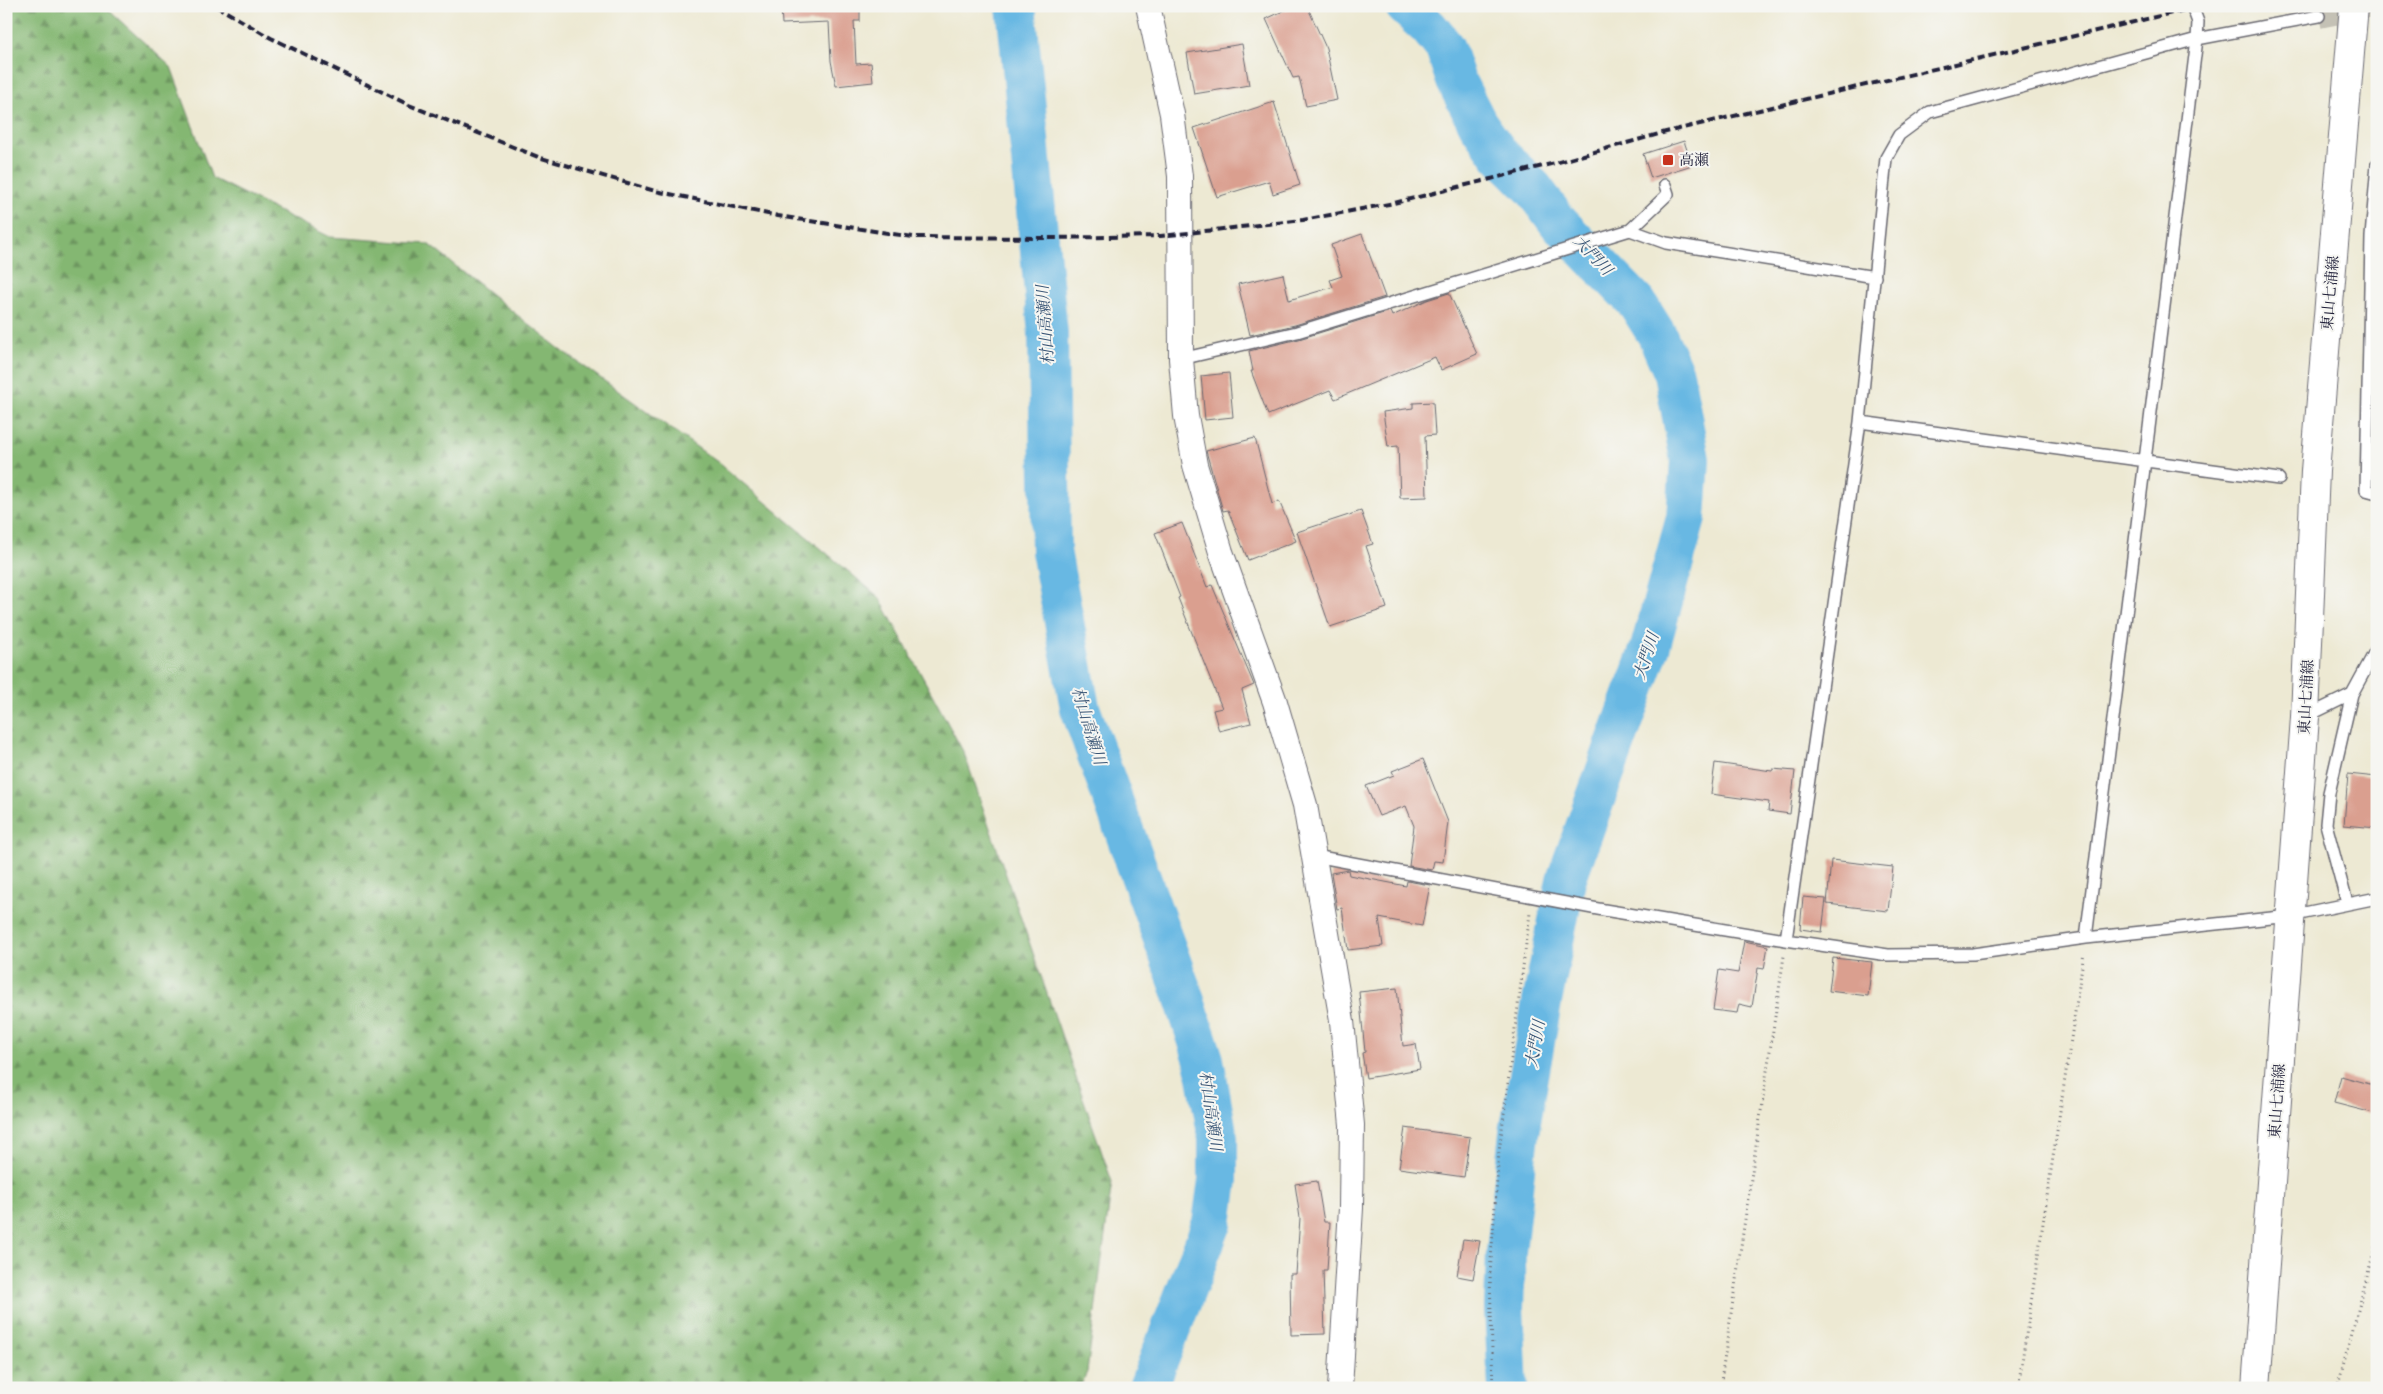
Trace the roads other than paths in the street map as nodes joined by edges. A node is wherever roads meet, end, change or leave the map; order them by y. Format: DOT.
graph roads {
  1 [pos="1148,6"];
  2 [pos="2192,6"];
  3 [pos="2319,16"];
  4 [pos="2353,18"];
  5 [pos="2197,39"];
  6 [pos="2377,164"];
  7 [pos="1665,185"];
  8 [pos="1630,230"];
  9 [pos="1875,277"];
  10 [pos="1181,359"];
  11 [pos="1860,422"];
  12 [pos="2147,461"];
  13 [pos="2279,478"];
  14 [pos="2377,493"];
  15 [pos="2377,648"];
  16 [pos="2352,694"];
  17 [pos="2305,717"];
  18 [pos="1315,856"];
  19 [pos="2377,898"];
  20 [pos="2348,903"];
  21 [pos="2290,916"];
  22 [pos="2086,938"];
  23 [pos="1786,940"];
  24 [pos="1340,1388"];
  25 [pos="2256,1388"];
  1 -- 10 [label="street"];
  2 -- 5 [label="lane"];
  3 -- 5 [label="lane"];
  4 -- 17 [label="main road, 東山七浦線"];
  5 -- 9 [label="lane"];
  5 -- 12 [label="lane"];
  6 -- 14 [label="lane"];
  7 -- 8 [label="lane"];
  8 -- 9 [label="lane"];
  8 -- 10 [label="lane"];
  9 -- 11 [label="lane"];
  10 -- 18 [label="street"];
  11 -- 12 [label="lane"];
  11 -- 23 [label="lane"];
  12 -- 13 [label="lane"];
  12 -- 22 [label="lane"];
  15 -- 16 [label="lane"];
  16 -- 17 [label="lane"];
  16 -- 20 [label="lane"];
  17 -- 21 [label="main road, 東山七浦線"];
  18 -- 23 [label="lane"];
  18 -- 24 [label="street"];
  19 -- 20 [label="lane"];
  20 -- 21 [label="lane"];
  21 -- 22 [label="lane"];
  21 -- 25 [label="main road, 東山七浦線"];
  22 -- 23 [label="lane"];
}
